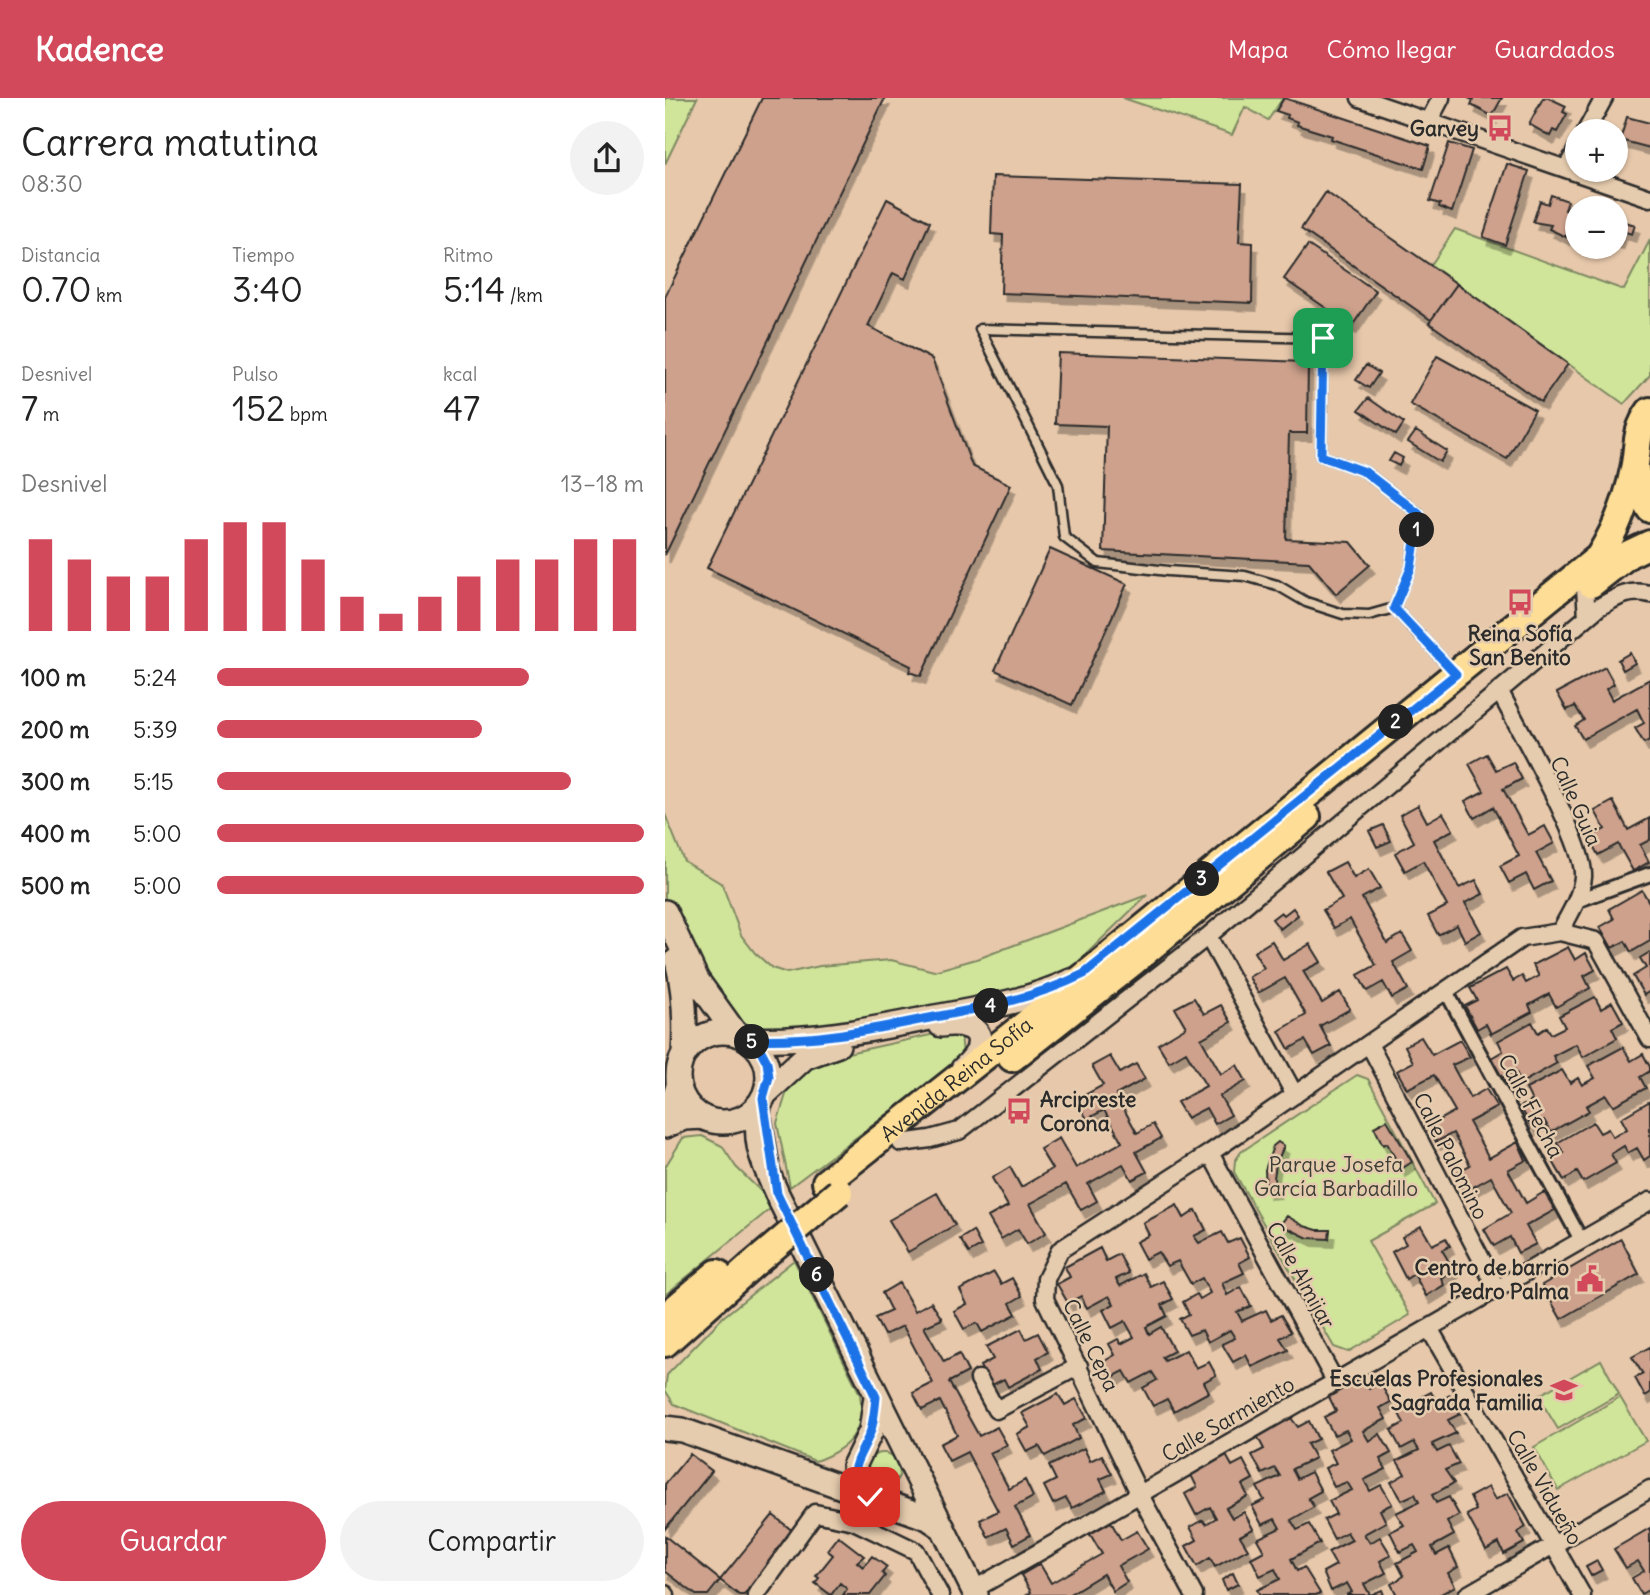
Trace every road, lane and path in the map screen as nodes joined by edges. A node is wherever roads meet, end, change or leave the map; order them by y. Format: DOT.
graph roads {
  1 [pos="1360,98"];
  2 [pos="1441,98"];
  3 [pos="1604,98"];
  4 [pos="1593,119"];
  5 [pos="1429,121"];
  6 [pos="1565,169"];
  7 [pos="1604,182"];
  8 [pos="1650,198"];
  9 [pos="1650,411"];
  10 [pos="1635,469"];
  11 [pos="1650,509"];
  12 [pos="1650,544"];
  13 [pos="1585,588"];
  14 [pos="1650,594"];
  15 [pos="1394,608"];
  16 [pos="1587,617"];
  17 [pos="1456,674"];
  18 [pos="1499,690"];
  19 [pos="1650,874"];
  20 [pos="1576,901"];
  21 [pos="665,912"];
  22 [pos="1560,932"];
  23 [pos="674,936"];
  24 [pos="1208,936"];
  25 [pos="668,965"];
  26 [pos="1084,974"];
  27 [pos="1446,991"];
  28 [pos="742,1036"];
  29 [pos="1650,1039"];
  30 [pos="1369,1044"];
  31 [pos="680,1069"];
  32 [pos="949,1085"];
  33 [pos="1294,1095"];
  34 [pos="763,1098"];
  35 [pos="712,1120"];
  36 [pos="665,1126"];
  37 [pos="901,1143"];
  38 [pos="758,1150"];
  39 [pos="1210,1153"];
  40 [pos="833,1187"];
  41 [pos="777,1194"];
  42 [pos="1650,1201"];
  43 [pos="1581,1240"];
  44 [pos="1497,1289"];
  45 [pos="1429,1328"];
  46 [pos="666,1336"];
  47 [pos="1079,1366"];
  48 [pos="979,1379"];
  49 [pos="1335,1381"];
  50 [pos="876,1397"];
  51 [pos="669,1428"];
  52 [pos="860,1453"];
  53 [pos="908,1457"];
  54 [pos="803,1473"];
  55 [pos="1650,1489"];
  56 [pos="1140,1495"];
  57 [pos="875,1498"];
  58 [pos="943,1528"];
  59 [pos="1555,1545"];
  60 [pos="975,1592"];
  61 [pos="756,1595"];
  62 [pos="940,1595"];
  63 [pos="1194,1595"];
  64 [pos="1467,1595"];
  65 [pos="1582,1595"];
  1 -- 5 [label="street"];
  2 -- 5 [label="street"];
  3 -- 4 [label="street"];
  5 -- 6 [label="street"];
  7 -- 8 [label="street"];
  9 -- 10 [label="main road, Avenida Reina Sofía"];
  10 -- 11 [label="main road, Avenida Reina Sofía"];
  10 -- 17 [label="main road, Avenida Reina Sofía"];
  12 -- 13 [label="main road, Avenida Reina Sofía"];
  13 -- 16 [label="street"];
  13 -- 37 [label="main road, Avenida Reina Sofía"];
  14 -- 16 [label="street"];
  15 -- 15 [label="lane"];
  15 -- 17 [label="lane"];
  16 -- 18 [label="street"];
  17 -- 26 [label="main road, Avenida Reina Sofía"];
  18 -- 20 [label="street, Calle Guia"];
  18 -- 24 [label="street"];
  19 -- 20 [label="street"];
  20 -- 22 [label="street, Calle Guia"];
  21 -- 23 [label="main road"];
  22 -- 27 [label="street, Calle Cepa"];
  22 -- 29 [label="street, Calle Cepa"];
  23 -- 28 [label="main road"];
  23 -- 31 [label="main road"];
  24 -- 33 [label="street"];
  24 -- 37 [label="street"];
  25 -- 31 [label="lane"];
  26 -- 28 [label="main road"];
  26 -- 32 [label="main road, Avenida Reina Sofía"];
  27 -- 30 [label="street, Calle Cepa"];
  27 -- 43 [label="street, Calle Flecha"];
  28 -- 31 [label="main road"];
  28 -- 34 [label="main road"];
  30 -- 33 [label="street, Calle Cepa"];
  30 -- 44 [label="street, Calle Palomino"];
  31 -- 35 [label="main road"];
  31 -- 36 [label="street"];
  32 -- 34 [label="main road"];
  32 -- 40 [label="main road, Avenida Reina Sofía"];
  33 -- 39 [label="street, Calle Cepa"];
  34 -- 35 [label="main road"];
  34 -- 38 [label="main road"];
  34 -- 41 [label="lane"];
  35 -- 36 [label="street"];
  35 -- 38 [label="main road"];
  37 -- 40 [label="main road, Avenida Reina Sofía"];
  38 -- 41 [label="main road"];
  39 -- 47 [label="street, Calle Cepa"];
  39 -- 49 [label="street, Calle Almijar"];
  40 -- 46 [label="main road, Avenida Reina Sofía"];
  41 -- 50 [label="main road"];
  42 -- 43 [label="street, Calle Sarmiento"];
  43 -- 44 [label="street, Calle Sarmiento"];
  44 -- 45 [label="street, Calle Sarmiento"];
  45 -- 49 [label="street, Calle Sarmiento"];
  45 -- 59 [label="street, Calle Vidueño"];
  47 -- 48 [label="street"];
  47 -- 56 [label="street, Calle Cepa"];
  49 -- 56 [label="street, Calle Sarmiento"];
  50 -- 52 [label="main road"];
  50 -- 53 [label="main road"];
  51 -- 54 [label="main road"];
  52 -- 53 [label="main road"];
  52 -- 54 [label="main road"];
  52 -- 57 [label="main road"];
  53 -- 57 [label="main road"];
  53 -- 58 [label="main road"];
  54 -- 57 [label="main road"];
  55 -- 59 [label="street"];
  56 -- 60 [label="street, Calle Sarmiento"];
  56 -- 63 [label="street, Calle Cepa"];
  57 -- 58 [label="main road"];
  58 -- 60 [label="main road"];
  59 -- 64 [label="street"];
  59 -- 65 [label="street, Calle Vidueño"];
  61 -- 62 [label="street"];
}
